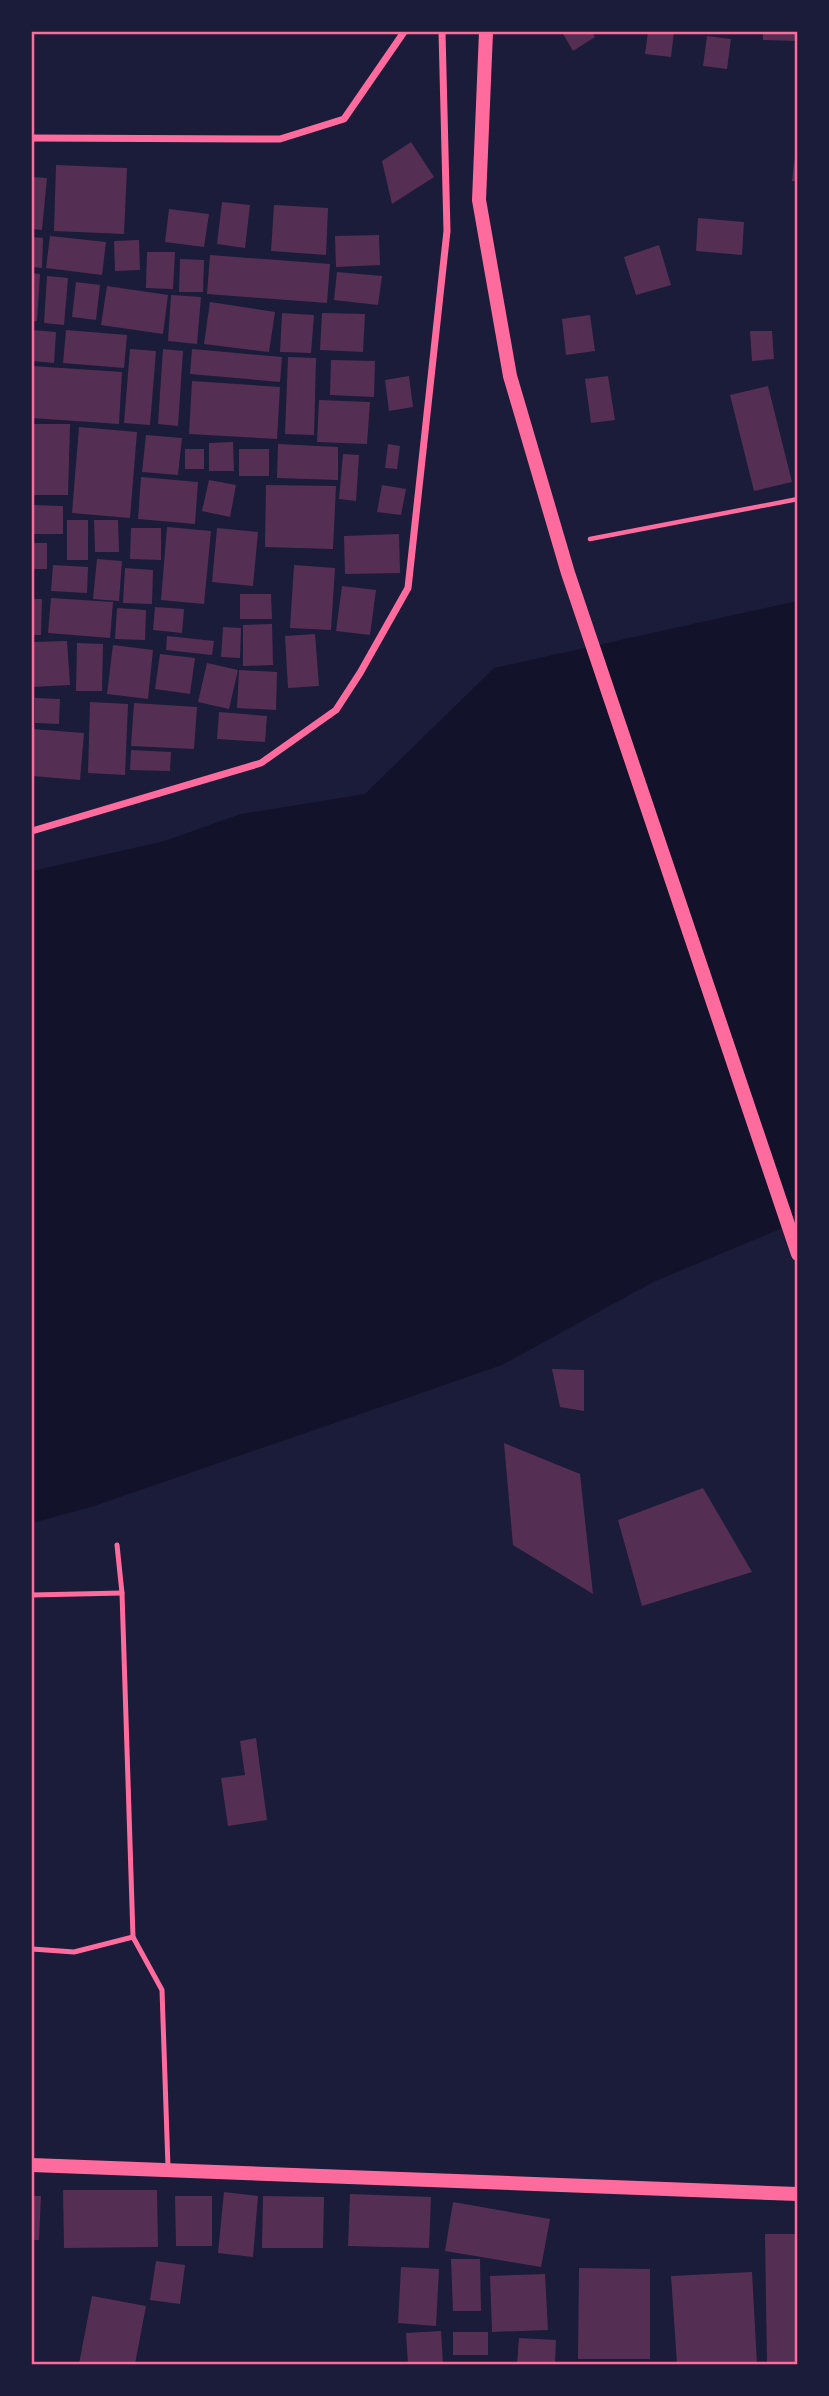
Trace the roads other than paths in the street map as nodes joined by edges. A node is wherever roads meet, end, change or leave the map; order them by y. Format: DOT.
graph roads {
  1 [pos="404,32"];
  2 [pos="442,32"];
  3 [pos="486,32"];
  4 [pos="32,138"];
  5 [pos="32,831"];
  6 [pos="797,1254"];
  7 [pos="117,1545"];
  8 [pos="122,1593"];
  9 [pos="32,1595"];
  10 [pos="133,1937"];
  11 [pos="32,1949"];
  12 [pos="32,2165"];
  13 [pos="168,2170"];
  14 [pos="797,2194"];
  1 -- 4 [label="street"];
  2 -- 5 [label="street"];
  3 -- 6 [label="main road"];
  7 -- 8 [label="lane"];
  8 -- 9 [label="lane"];
  8 -- 10 [label="lane"];
  10 -- 11 [label="lane"];
  10 -- 13 [label="lane"];
  12 -- 13 [label="main road"];
  13 -- 14 [label="main road"];
}
